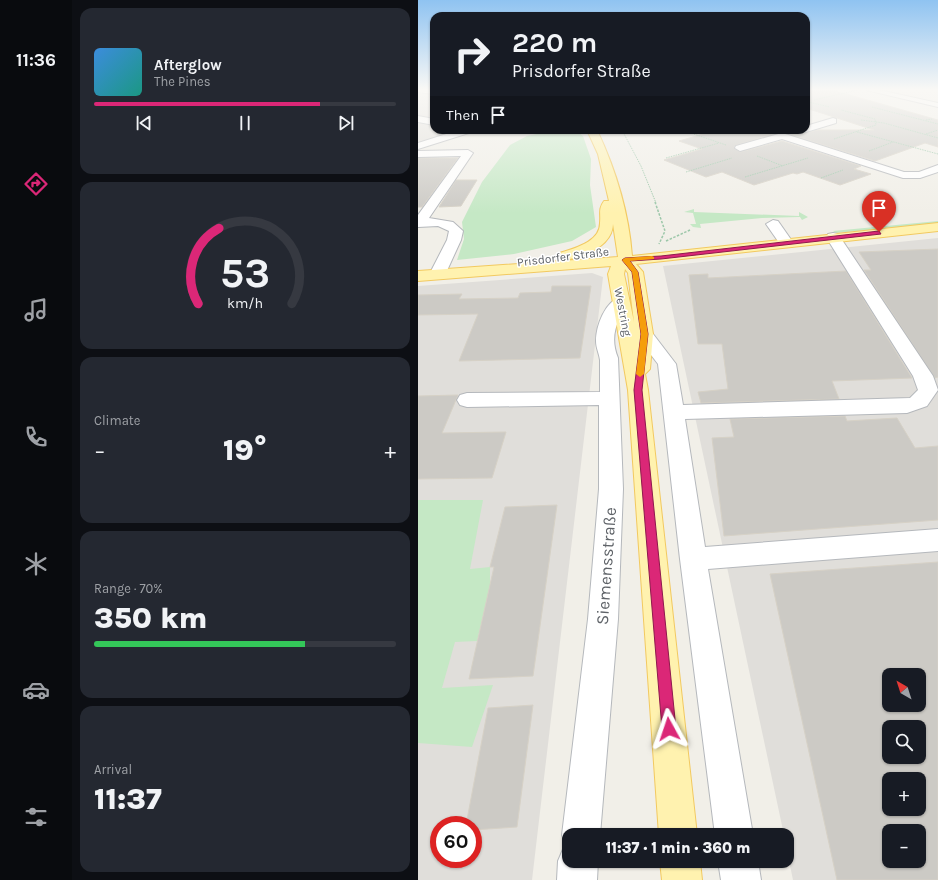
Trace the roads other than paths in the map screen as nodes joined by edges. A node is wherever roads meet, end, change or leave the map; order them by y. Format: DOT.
graph roads {
  1 [pos="456,134"];
  2 [pos="594,134"];
  3 [pos="789,134"];
  4 [pos="782,136"];
  5 [pos="756,144"];
  6 [pos="418,146"];
  7 [pos="740,148"];
  8 [pos="768,148"];
  9 [pos="418,154"];
  10 [pos="938,168"];
  11 [pos="614,195"];
  12 [pos="419,223"];
  13 [pos="773,224"];
  14 [pos="938,226"];
  15 [pos="833,237"];
  16 [pos="785,241"];
  17 [pos="625,255"];
  18 [pos="565,256"];
  19 [pos="437,275"];
  20 [pos="418,276"];
  21 [pos="621,302"];
  22 [pos="644,334"];
  23 [pos="638,390"];
  24 [pos="610,398"];
  25 [pos="467,400"];
  26 [pos="671,400"];
  27 [pos="938,540"];
  28 [pos="693,558"];
  29 [pos="582,828"];
  30 [pos="677,828"];
  31 [pos="733,828"];
  32 [pos="577,868"];
  33 [pos="681,868"];
  34 [pos="739,868"];
  35 [pos="576,880"];
  36 [pos="682,880"];
  37 [pos="741,880"];
  1 -- 6 [label="street"];
  2 -- 11 [label="main road, Westring"];
  3 -- 4 [label="street"];
  4 -- 5 [label="street"];
  4 -- 10 [label="street"];
  5 -- 7 [label="street"];
  5 -- 8 [label="street"];
  9 -- 12 [label="street"];
  11 -- 17 [label="main road, Westring"];
  11 -- 18 [label="main road"];
  12 -- 19 [label="street"];
  13 -- 16 [label="street"];
  14 -- 15 [label="main road, Prisdorfer Straße"];
  15 -- 16 [label="main road, Prisdorfer Straße"];
  15 -- 26 [label="street"];
  16 -- 17 [label="main road, Prisdorfer Straße"];
  17 -- 18 [label="main road, Prisdorfer Straße"];
  17 -- 19 [label="main road, Prisdorfer Straße"];
  17 -- 21 [label="main road, Westring"];
  17 -- 22 [label="main road, Westring"];
  18 -- 19 [label="main road, Prisdorfer Straße"];
  19 -- 20 [label="main road, Prisdorfer Straße"];
  21 -- 23 [label="main road, Westring"];
  21 -- 24 [label="street, Siemensstraße"];
  22 -- 23 [label="main road, Westring"];
  22 -- 26 [label="street"];
  23 -- 30 [label="main road, Westring"];
  24 -- 25 [label="street"];
  24 -- 29 [label="street, Siemensstraße"];
  26 -- 28 [label="street"];
  27 -- 28 [label="street"];
  28 -- 31 [label="street"];
  32 -- 35 [label="street"];
  33 -- 36 [label="main road"];
  34 -- 37 [label="street"];
}
